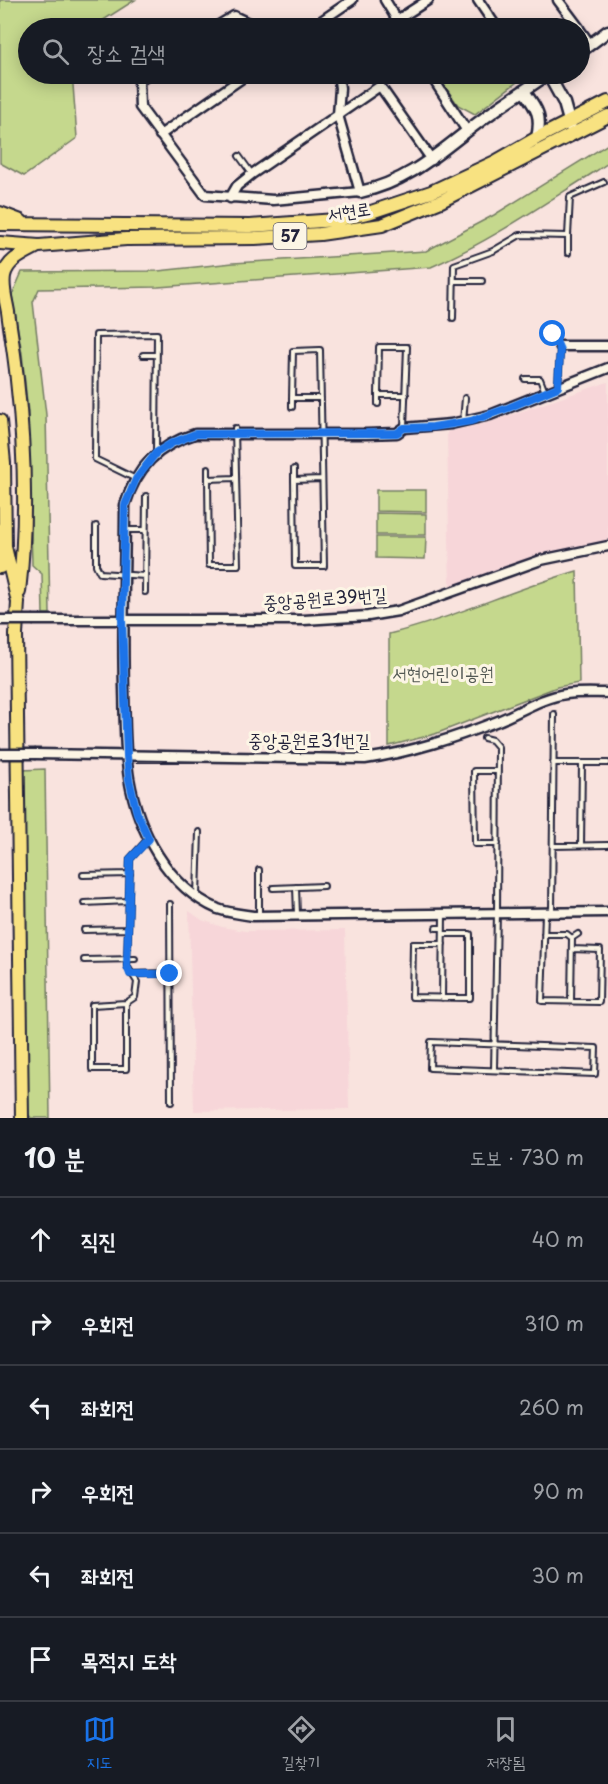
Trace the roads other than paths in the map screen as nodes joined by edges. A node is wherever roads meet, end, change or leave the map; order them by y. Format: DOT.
graph roads {
  1 [pos="352,0"];
  2 [pos="385,0"];
  3 [pos="428,0"];
  4 [pos="478,0"];
  5 [pos="558,0"];
  6 [pos="328,18"];
  7 [pos="396,18"];
  8 [pos="400,18"];
  9 [pos="490,18"];
  10 [pos="571,18"];
  11 [pos="608,31"];
  12 [pos="590,44"];
  13 [pos="139,84"];
  14 [pos="234,84"];
  15 [pos="338,84"];
  16 [pos="436,84"];
  17 [pos="534,84"];
  18 [pos="554,84"];
  19 [pos="525,91"];
  20 [pos="608,102"];
  21 [pos="338,115"];
  22 [pos="608,116"];
  23 [pos="570,121"];
  24 [pos="466,131"];
  25 [pos="572,134"];
  26 [pos="160,135"];
  27 [pos="537,138"];
  28 [pos="239,156"];
  29 [pos="432,160"];
  30 [pos="252,174"];
  31 [pos="604,182"];
  32 [pos="360,192"];
  33 [pos="230,198"];
  34 [pos="0,213"];
  35 [pos="30,224"];
  36 [pos="0,225"];
  37 [pos="568,236"];
  38 [pos="0,243"];
  39 [pos="39,246"];
  40 [pos="568,253"];
  41 [pos="454,281"];
  42 [pos="482,281"];
  43 [pos="2,292"];
  44 [pos="453,318"];
  45 [pos="553,334"];
  46 [pos="560,346"];
  47 [pos="608,346"];
  48 [pos="143,355"];
  49 [pos="157,355"];
  50 [pos="608,368"];
  51 [pos="525,378"];
  52 [pos="558,387"];
  53 [pos="545,393"];
  54 [pos="378,395"];
  55 [pos="406,395"];
  56 [pos="292,398"];
  57 [pos="321,398"];
  58 [pos="465,398"];
  59 [pos="378,404"];
  60 [pos="292,408"];
  61 [pos="0,421"];
  62 [pos="462,422"];
  63 [pos="404,428"];
  64 [pos="235,431"];
  65 [pos="321,434"];
  66 [pos="156,453"];
  67 [pos="208,468"];
  68 [pos="294,469"];
  69 [pos="236,478"];
  70 [pos="136,479"];
  71 [pos="208,479"];
  72 [pos="322,479"];
  73 [pos="294,480"];
  74 [pos="146,496"];
  75 [pos="96,526"];
  76 [pos="125,530"];
  77 [pos="145,530"];
  78 [pos="608,546"];
  79 [pos="5,547"];
  80 [pos="0,567"];
  81 [pos="124,575"];
  82 [pos="146,576"];
  83 [pos="145,592"];
  84 [pos="18,602"];
  85 [pos="122,619"];
  86 [pos="0,620"];
  87 [pos="608,693"];
  88 [pos="554,714"];
  89 [pos="484,738"];
  90 [pos="0,754"];
  91 [pos="127,756"];
  92 [pos="608,762"];
  93 [pos="553,763"];
  94 [pos="582,763"];
  95 [pos="498,771"];
  96 [pos="199,832"];
  97 [pos="149,839"];
  98 [pos="498,844"];
  99 [pos="581,845"];
  100 [pos="608,845"];
  101 [pos="553,846"];
  102 [pos="259,870"];
  103 [pos="130,874"];
  104 [pos="83,875"];
  105 [pos="324,886"];
  106 [pos="296,887"];
  107 [pos="273,888"];
  108 [pos="197,896"];
  109 [pos="129,901"];
  110 [pos="84,903"];
  111 [pos="170,904"];
  112 [pos="497,912"];
  113 [pos="549,912"];
  114 [pos="608,912"];
  115 [pos="443,913"];
  116 [pos="259,915"];
  117 [pos="297,915"];
  118 [pos="435,928"];
  119 [pos="128,929"];
  120 [pos="84,930"];
  121 [pos="443,931"];
  122 [pos="544,934"];
  123 [pos="578,934"];
  124 [pos="572,938"];
  125 [pos="443,944"];
  126 [pos="572,949"];
  127 [pos="127,959"];
  128 [pos="135,959"];
  129 [pos="84,960"];
  130 [pos="130,974"];
  131 [pos="170,974"];
  132 [pos="442,998"];
  133 [pos="571,1001"];
  134 [pos="126,1003"];
  135 [pos="495,1044"];
  136 [pos="494,1070"];
  137 [pos="171,1102"];
  138 [pos="22,1118"];
  1 -- 6 [label="street"];
  2 -- 7 [label="street"];
  3 -- 8 [label="street"];
  4 -- 9 [label="street"];
  5 -- 10 [label="street"];
  11 -- 12 [label="street"];
  13 -- 26 [label="street"];
  14 -- 26 [label="street"];
  15 -- 21 [label="street"];
  16 -- 24 [label="street"];
  17 -- 19 [label="street"];
  18 -- 23 [label="street"];
  19 -- 24 [label="street"];
  19 -- 27 [label="street"];
  20 -- 23 [label="main road, 서현로 / 57"];
  21 -- 29 [label="street"];
  21 -- 30 [label="street"];
  21 -- 32 [label="street"];
  22 -- 25 [label="main road, 서현로 / 57"];
  23 -- 25 [label="street"];
  23 -- 27 [label="main road, 서현로 / 57"];
  24 -- 29 [label="street"];
  25 -- 39 [label="main road, 서현로 / 57"];
  26 -- 33 [label="street"];
  27 -- 35 [label="main road, 서현로 / 57"];
  28 -- 30 [label="lane"];
  29 -- 32 [label="street"];
  30 -- 33 [label="street"];
  31 -- 37 [label="lane"];
  32 -- 33 [label="street"];
  34 -- 35 [label="main road"];
  35 -- 36 [label="main road, 서현로 / 57"];
  37 -- 40 [label="lane"];
  37 -- 41 [label="lane"];
  38 -- 39 [label="main road, 서현로 / 57"];
  39 -- 43 [label="main road"];
  41 -- 42 [label="lane"];
  41 -- 44 [label="lane"];
  43 -- 84 [label="main road"];
  45 -- 46 [label="lane"];
  46 -- 47 [label="street"];
  46 -- 52 [label="lane"];
  48 -- 49 [label="lane"];
  49 -- 66 [label="lane"];
  49 -- 70 [label="lane"];
  50 -- 52 [label="street"];
  51 -- 53 [label="lane"];
  52 -- 53 [label="street"];
  53 -- 62 [label="street"];
  54 -- 55 [label="lane"];
  54 -- 55 [label="lane"];
  54 -- 59 [label="lane"];
  55 -- 63 [label="lane"];
  56 -- 57 [label="lane"];
  56 -- 57 [label="lane"];
  56 -- 60 [label="lane"];
  57 -- 65 [label="lane"];
  58 -- 62 [label="lane"];
  61 -- 79 [label="main road"];
  62 -- 63 [label="street"];
  63 -- 65 [label="street"];
  64 -- 65 [label="street"];
  64 -- 66 [label="street"];
  64 -- 69 [label="lane"];
  65 -- 72 [label="lane"];
  66 -- 70 [label="street"];
  67 -- 71 [label="lane"];
  68 -- 73 [label="lane"];
  69 -- 71 [label="lane"];
  69 -- 71 [label="lane"];
  70 -- 76 [label="street"];
  72 -- 73 [label="lane"];
  72 -- 73 [label="lane"];
  74 -- 77 [label="lane"];
  75 -- 81 [label="lane"];
  76 -- 77 [label="lane"];
  76 -- 81 [label="street"];
  77 -- 82 [label="lane"];
  78 -- 85 [label="street, 중앙공원로39번길"];
  79 -- 80 [label="main road"];
  79 -- 84 [label="main road"];
  81 -- 82 [label="lane"];
  81 -- 85 [label="street"];
  82 -- 83 [label="lane"];
  84 -- 138 [label="main road"];
  85 -- 86 [label="street, 중앙공원로39번길, bridge"];
  85 -- 91 [label="street"];
  87 -- 91 [label="street, 중앙공원로31번길"];
  88 -- 93 [label="lane"];
  89 -- 95 [label="lane"];
  90 -- 91 [label="street, 중앙공원로31번길, bridge"];
  91 -- 97 [label="street"];
  92 -- 94 [label="lane"];
  93 -- 94 [label="lane"];
  93 -- 101 [label="lane"];
  94 -- 99 [label="lane"];
  95 -- 98 [label="lane"];
  95 -- 98 [label="lane"];
  96 -- 108 [label="lane"];
  97 -- 103 [label="lane"];
  97 -- 108 [label="street"];
  98 -- 112 [label="lane"];
  99 -- 100 [label="lane"];
  99 -- 101 [label="lane"];
  101 -- 113 [label="lane"];
  102 -- 116 [label="lane"];
  103 -- 104 [label="lane"];
  103 -- 109 [label="lane"];
  105 -- 106 [label="lane"];
  106 -- 107 [label="lane"];
  106 -- 117 [label="lane"];
  108 -- 116 [label="street"];
  109 -- 110 [label="lane"];
  109 -- 119 [label="lane"];
  111 -- 131 [label="lane"];
  112 -- 113 [label="street"];
  112 -- 115 [label="street"];
  112 -- 135 [label="lane"];
  113 -- 114 [label="street"];
  113 -- 122 [label="lane"];
  115 -- 117 [label="street"];
  115 -- 121 [label="lane"];
  116 -- 117 [label="street"];
  118 -- 121 [label="lane"];
  119 -- 120 [label="lane"];
  119 -- 127 [label="lane"];
  121 -- 125 [label="lane"];
  121 -- 132 [label="lane"];
  122 -- 124 [label="lane"];
  122 -- 133 [label="lane"];
  123 -- 124 [label="lane"];
  124 -- 126 [label="lane"];
  125 -- 132 [label="lane"];
  125 -- 132 [label="lane"];
  126 -- 133 [label="lane"];
  126 -- 133 [label="lane"];
  127 -- 128 [label="lane"];
  127 -- 129 [label="lane"];
  127 -- 130 [label="lane"];
  130 -- 131 [label="lane"];
  130 -- 134 [label="lane"];
  131 -- 137 [label="lane"];
  134 -- 134 [label="lane"];
  135 -- 136 [label="lane"];
  135 -- 136 [label="lane"];
  135 -- 136 [label="lane"];
}
